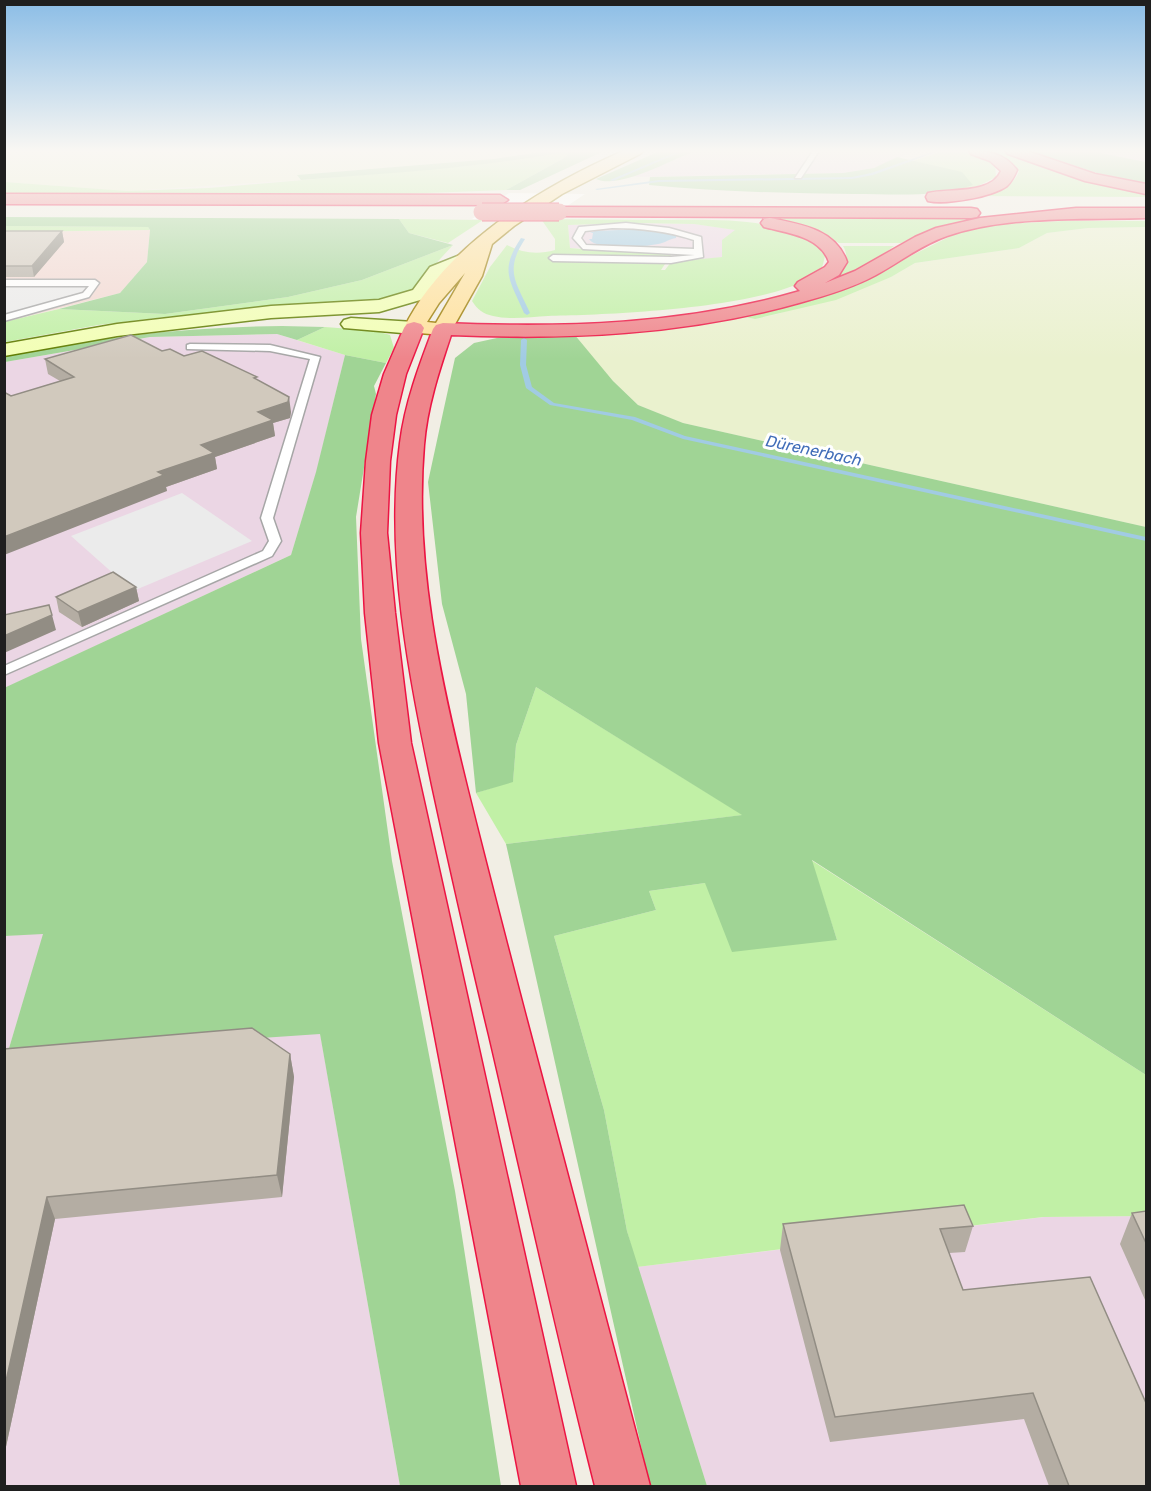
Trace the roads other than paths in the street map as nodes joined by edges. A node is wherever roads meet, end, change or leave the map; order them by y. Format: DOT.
graph roads {
  1 [pos="511,221"];
  2 [pos="749,221"];
  3 [pos="1006,221"];
  4 [pos="482,242"];
  5 [pos="699,252"];
  6 [pos="554,258"];
  7 [pos="465,259"];
  8 [pos="4,284"];
  9 [pos="228,317"];
  10 [pos="4,318"];
  11 [pos="202,320"];
  12 [pos="431,322"];
  13 [pos="490,332"];
  14 [pos="190,347"];
  15 [pos="4,350"];
  16 [pos="428,362"];
  17 [pos="4,671"];
  18 [pos="549,1486"];
  19 [pos="622,1486"];
  1 -- 4 [label="main road"];
  2 -- 12 [label="highway"];
  3 -- 13 [label="highway"];
  4 -- 7 [label="main road"];
  4 -- 12 [label="main road"];
  5 -- 5 [label="lane"];
  5 -- 6 [label="lane"];
  7 -- 9 [label="main road"];
  7 -- 12 [label="main road"];
  8 -- 10 [label="lane"];
  9 -- 11 [label="main road"];
  9 -- 12 [label="main road"];
  11 -- 12 [label="main road"];
  11 -- 15 [label="main road"];
  12 -- 13 [label="highway"];
  12 -- 16 [label="highway"];
  12 -- 18 [label="highway"];
  13 -- 16 [label="highway"];
  14 -- 17 [label="lane"];
  16 -- 19 [label="highway"];
}
